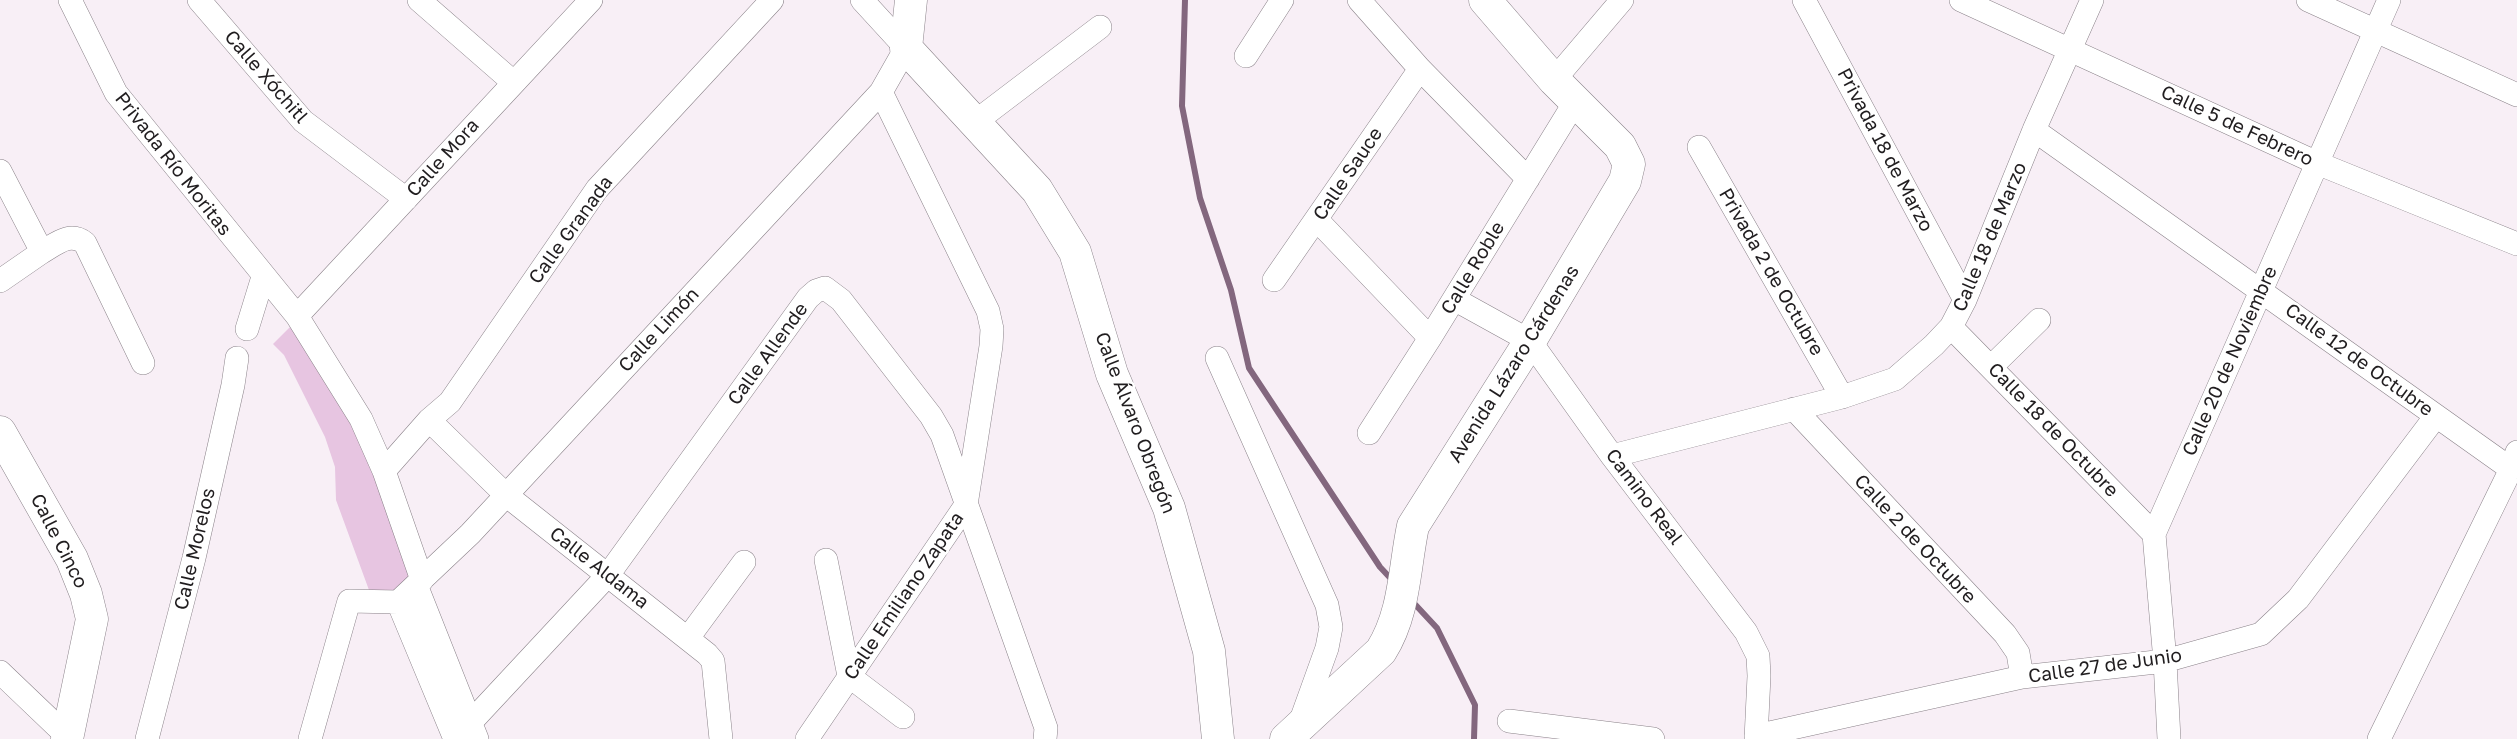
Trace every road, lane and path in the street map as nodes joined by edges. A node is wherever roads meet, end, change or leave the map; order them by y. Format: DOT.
graph roads {
  1 [pos="70,0"];
  2 [pos="199,0"];
  3 [pos="419,0"];
  4 [pos="591,0"];
  5 [pos="772,0"];
  6 [pos="862,0"];
  7 [pos="911,0"];
  8 [pos="1282,0"];
  9 [pos="1359,0"];
  10 [pos="1485,0"];
  11 [pos="1622,0"];
  12 [pos="1804,0"];
  13 [pos="1961,0"];
  14 [pos="2092,0"];
  15 [pos="2308,0"];
  16 [pos="2389,0"];
  17 [pos="1100,27"];
  18 [pos="2374,32"];
  19 [pos="906,48"];
  20 [pos="2071,48"];
  21 [pos="1246,56"];
  22 [pos="1420,69"];
  23 [pos="513,82"];
  24 [pos="1564,91"];
  25 [pos="881,92"];
  26 [pos="2517,95"];
  27 [pos="975,122"];
  28 [pos="2034,130"];
  29 [pos="1699,147"];
  30 [pos="2317,163"];
  31 [pos="0,171"];
  32 [pos="1528,179"];
  33 [pos="406,199"];
  34 [pos="1317,220"];
  35 [pos="2517,244"];
  36 [pos="41,252"];
  37 [pos="263,276"];
  38 [pos="1274,280"];
  39 [pos="0,281"];
  40 [pos="2262,290"];
  41 [pos="1454,299"];
  42 [pos="1965,300"];
  43 [pos="297,316"];
  44 [pos="2039,320"];
  45 [pos="1951,327"];
  46 [pos="247,329"];
  47 [pos="1430,338"];
  48 [pos="1530,341"];
  49 [pos="237,358"];
  50 [pos="1217,358"];
  51 [pos="143,363"];
  52 [pos="1992,366"];
  53 [pos="1842,397"];
  54 [pos="1794,410"];
  55 [pos="2437,416"];
  56 [pos="429,420"];
  57 [pos="0,432"];
  58 [pos="1369,433"];
  59 [pos="1612,456"];
  60 [pos="2514,461"];
  61 [pos="384,471"];
  62 [pos="506,495"];
  63 [pos="966,505"];
  64 [pos="2154,534"];
  65 [pos="826,559"];
  66 [pos="744,562"];
  67 [pos="608,575"];
  68 [pos="419,583"];
  69 [pos="398,602"];
  70 [pos="688,638"];
  71 [pos="2165,661"];
  72 [pos="0,672"];
  73 [pos="849,676"];
  74 [pos="2022,677"];
  75 [pos="903,717"];
  76 [pos="1509,720"];
  77 [pos="474,730"];
  78 [pos="1293,732"];
  79 [pos="67,738"];
  80 [pos="1756,738"];
  81 [pos="147,739"];
  82 [pos="310,739"];
  83 [pos="455,739"];
  84 [pos="721,739"];
  85 [pos="807,739"];
  86 [pos="1045,739"];
  87 [pos="1218,739"];
  88 [pos="1653,739"];
  89 [pos="2169,739"];
  90 [pos="2379,739"];
  1 -- 37 [label="street, Privada Río Moritas"];
  2 -- 33 [label="street, Calle Xóchitl"];
  3 -- 23 [label="street"];
  4 -- 23 [label="street, Calle Mora"];
  5 -- 56 [label="street, Calle Granada"];
  6 -- 19 [label="street"];
  7 -- 19 [label="street"];
  8 -- 21 [label="street"];
  9 -- 22 [label="street"];
  10 -- 24 [label="street, Avenida Lázaro Cárdenas"];
  11 -- 24 [label="street, Calle Roble"];
  12 -- 42 [label="street, Privada 18 de Marzo"];
  13 -- 20 [label="street, Calle 5 de Febrero"];
  14 -- 20 [label="street, Calle 18 de Marzo"];
  15 -- 18 [label="street"];
  16 -- 18 [label="street, Calle 20 de Noviembre"];
  17 -- 27 [label="street"];
  18 -- 26 [label="street"];
  18 -- 30 [label="street, Calle 20 de Noviembre"];
  19 -- 25 [label="street, Calle Limón"];
  19 -- 27 [label="street, Calle Álvaro Obregón"];
  20 -- 28 [label="street, Calle 18 de Marzo"];
  20 -- 30 [label="street, Calle 5 de Febrero"];
  22 -- 32 [label="street"];
  22 -- 34 [label="street, Calle Sauce"];
  23 -- 33 [label="street, Calle Mora"];
  24 -- 32 [label="street, Calle Roble"];
  24 -- 48 [label="street, Avenida Lázaro Cárdenas"];
  25 -- 62 [label="street, Calle Limón"];
  25 -- 63 [label="street, Calle Emiliano Zapata"];
  27 -- 87 [label="street, Calle Álvaro Obregón"];
  28 -- 40 [label="street, Calle 12 de Octubre"];
  28 -- 42 [label="street, Calle 18 de Marzo"];
  29 -- 53 [label="street, Privada 2 de Octubre"];
  30 -- 35 [label="street, Calle 5 de Febrero"];
  30 -- 40 [label="street, Calle 20 de Noviembre"];
  31 -- 36 [label="street"];
  32 -- 41 [label="street, Calle Roble"];
  33 -- 43 [label="street, Calle Mora"];
  34 -- 38 [label="street, Calle Sauce"];
  34 -- 47 [label="street"];
  36 -- 39 [label="street"];
  36 -- 51 [label="street"];
  37 -- 43 [label="street, Privada Río Moritas"];
  37 -- 46 [label="street"];
  40 -- 55 [label="street, Calle 12 de Octubre"];
  40 -- 64 [label="street, Calle 20 de Noviembre"];
  41 -- 47 [label="street, Calle Roble"];
  41 -- 48 [label="street, Camino Real"];
  42 -- 45 [label="street, Calle 18 de Marzo"];
  43 -- 61 [label="street, Privada Río Moritas"];
  44 -- 52 [label="street"];
  45 -- 52 [label="street, Calle 18 de Octubre"];
  45 -- 53 [label="street, Calle 18 de Marzo"];
  47 -- 58 [label="street, Calle Roble"];
  48 -- 59 [label="street, Camino Real"];
  48 -- 78 [label="street, Avenida Lázaro Cárdenas"];
  49 -- 81 [label="street, Calle Morelos"];
  50 -- 78 [label="street"];
  52 -- 64 [label="street, Calle 18 de Octubre"];
  53 -- 54 [label="street, Calle 18 de Marzo"];
  54 -- 59 [label="street, Calle 18 de Marzo"];
  54 -- 74 [label="street, Calle 2 de Octubre"];
  55 -- 60 [label="street, Calle 12 de Octubre"];
  55 -- 71 [label="street, Calle 27 de Junio"];
  56 -- 61 [label="street, Calle Granada"];
  56 -- 62 [label="street, Calle Aldama"];
  57 -- 79 [label="street, Calle Cinco"];
  59 -- 80 [label="street, Camino Real"];
  60 -- 90 [label="street"];
  61 -- 68 [label="street, Privada Río Moritas"];
  62 -- 67 [label="street, Calle Aldama"];
  62 -- 68 [label="street, Calle Limón"];
  63 -- 67 [label="street, Calle Allende"];
  63 -- 73 [label="street, Calle Emiliano Zapata"];
  63 -- 86 [label="street, Calle Allende"];
  64 -- 71 [label="street, Calle 20 de Noviembre"];
  65 -- 73 [label="street"];
  66 -- 70 [label="street"];
  67 -- 70 [label="street, Calle Aldama"];
  67 -- 77 [label="street, Calle Allende"];
  68 -- 69 [label="street, Calle Limón"];
  68 -- 77 [label="street, Privada Río Moritas"];
  69 -- 82 [label="street"];
  69 -- 83 [label="street"];
  70 -- 84 [label="street, Calle Aldama"];
  71 -- 74 [label="street, Calle 27 de Junio"];
  71 -- 89 [label="street, Calle 20 de Noviembre"];
  72 -- 79 [label="street"];
  73 -- 75 [label="street"];
  73 -- 85 [label="street, Calle Emiliano Zapata"];
  74 -- 80 [label="street, Calle 27 de Junio"];
  76 -- 88 [label="street"];
}
